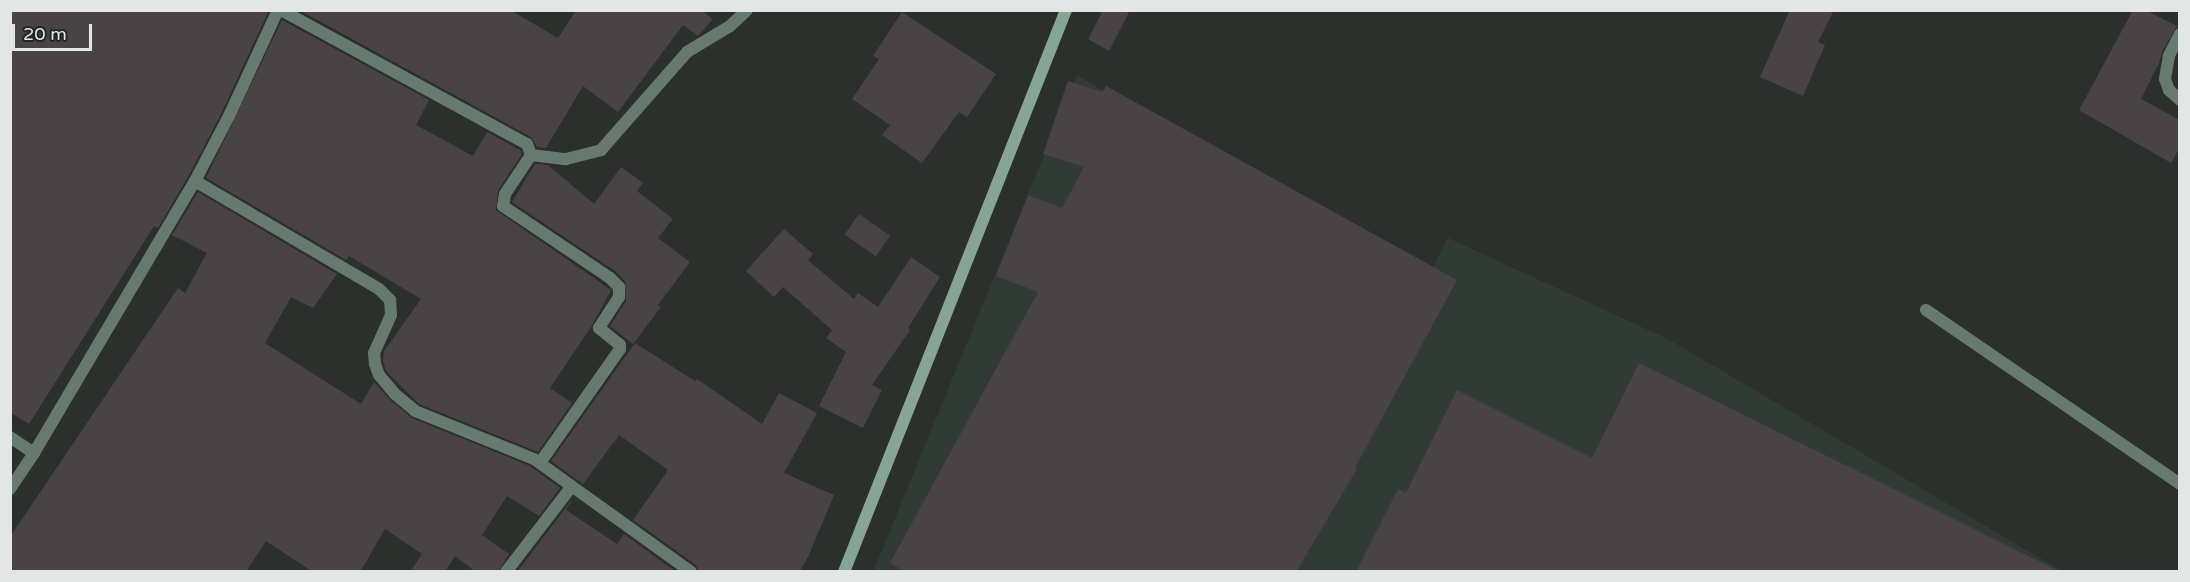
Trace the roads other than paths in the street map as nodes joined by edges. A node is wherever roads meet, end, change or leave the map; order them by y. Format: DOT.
graph roads {
  1 [pos="279,10"];
  2 [pos="1066,10"];
  3 [pos="746,11"];
  4 [pos="2180,34"];
  5 [pos="2180,100"];
  6 [pos="531,155"];
  7 [pos="195,181"];
  8 [pos="1926,310"];
  9 [pos="10,437"];
  10 [pos="34,453"];
  11 [pos="540,463"];
  12 [pos="2180,484"];
  13 [pos="572,486"];
  14 [pos="10,489"];
  15 [pos="506,572"];
  16 [pos="691,572"];
  17 [pos="844,572"];
  1 -- 6 [label="street"];
  1 -- 7 [label="street"];
  2 -- 17 [label="main road"];
  3 -- 6 [label="street"];
  4 -- 5 [label="street"];
  6 -- 11 [label="street"];
  7 -- 10 [label="street"];
  7 -- 11 [label="street"];
  8 -- 12 [label="street"];
  9 -- 10 [label="street"];
  10 -- 14 [label="street"];
  11 -- 13 [label="street"];
  13 -- 15 [label="street"];
  13 -- 16 [label="street"];
}
